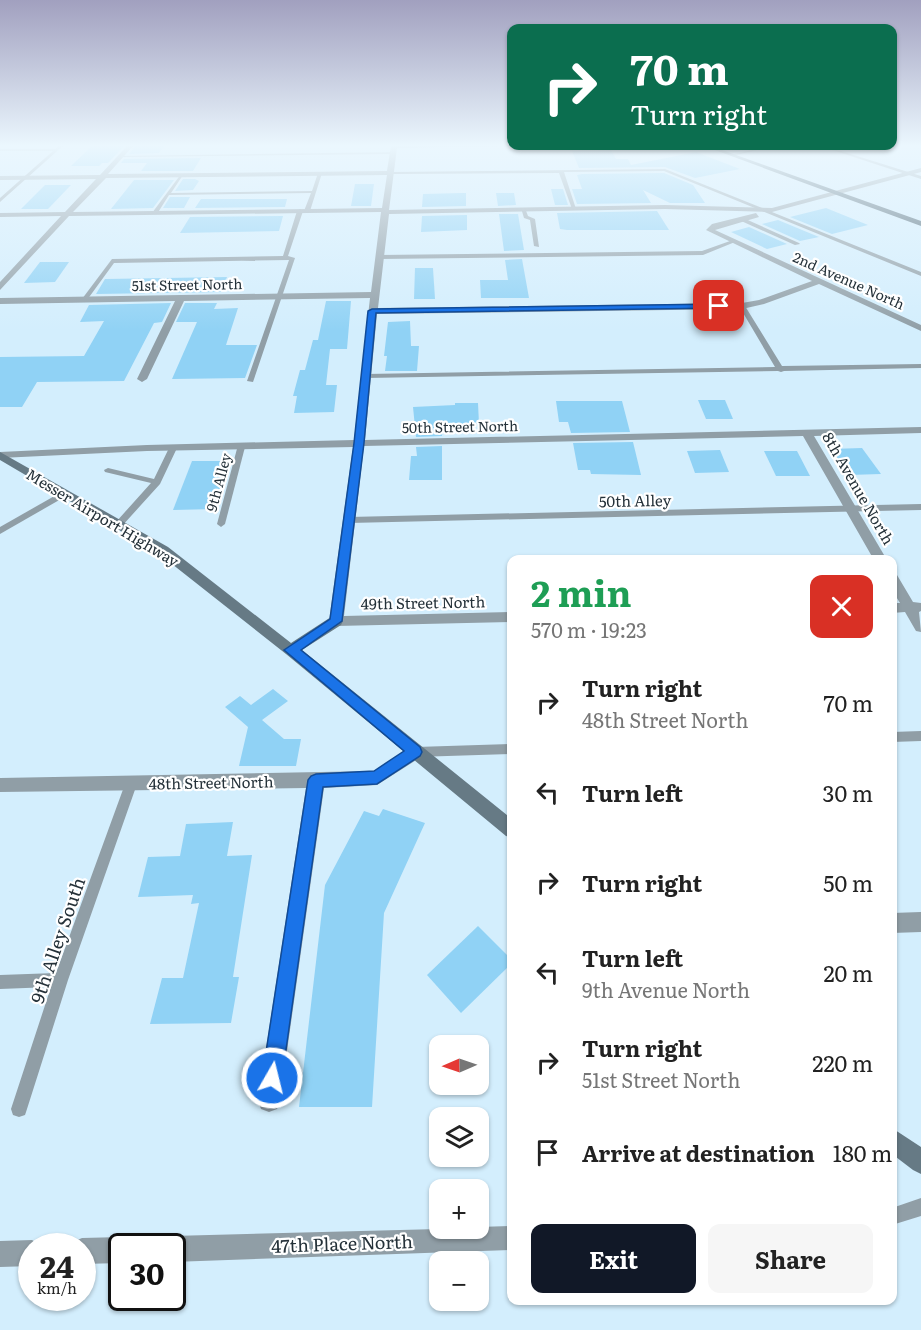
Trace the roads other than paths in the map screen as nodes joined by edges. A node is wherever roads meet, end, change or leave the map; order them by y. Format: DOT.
graph roads {
  1 [pos="75,207"];
  2 [pos="159,207"];
  3 [pos="306,207"];
  4 [pos="385,207"];
  5 [pos="662,207"];
  6 [pos="667,207"];
  7 [pos="757,207"];
  8 [pos="776,207"];
  9 [pos="875,207"];
  10 [pos="523,209"];
  11 [pos="574,209"];
  12 [pos="764,210"];
  13 [pos="304,211"];
  14 [pos="384,211"];
  15 [pos="155,213"];
  16 [pos="0,215"];
  17 [pos="68,215"];
  18 [pos="741,219"];
  19 [pos="921,224"];
  20 [pos="732,242"];
  21 [pos="797,244"];
  22 [pos="537,246"];
  23 [pos="379,256"];
  24 [pos="285,258"];
  25 [pos="921,274"];
  26 [pos="819,281"];
  27 [pos="0,287"];
  28 [pos="374,295"];
  29 [pos="279,296"];
  30 [pos="181,298"];
  31 [pos="85,299"];
  32 [pos="0,300"];
  33 [pos="742,306"];
  34 [pos="372,311"];
  35 [pos="921,328"];
  36 [pos="921,366"];
  37 [pos="781,370"];
  38 [pos="366,376"];
  39 [pos="142,379"];
  40 [pos="250,381"];
  41 [pos="921,430"];
  42 [pos="807,434"];
  43 [pos="359,443"];
  44 [pos="242,447"];
  45 [pos="173,448"];
  46 [pos="0,455"];
  47 [pos="108,470"];
  48 [pos="157,482"];
  49 [pos="65,493"];
  50 [pos="921,507"];
  51 [pos="851,508"];
  52 [pos="349,520"];
  53 [pos="119,524"];
  54 [pos="222,524"];
  55 [pos="1,530"];
  56 [pos="878,555"];
  57 [pos="897,585"];
  58 [pos="897,608"];
  59 [pos="915,608"];
  60 [pos="507,617"];
  61 [pos="336,621"];
  62 [pos="921,627"];
  63 [pos="291,650"];
  64 [pos="897,736"];
  65 [pos="921,736"];
  66 [pos="507,749"];
  67 [pos="415,752"];
  68 [pos="316,780"];
  69 [pos="131,784"];
  70 [pos="0,785"];
  71 [pos="507,826"];
  72 [pos="897,922"];
  73 [pos="921,922"];
  74 [pos="61,980"];
  75 [pos="0,982"];
  76 [pos="269,1101"];
  77 [pos="19,1109"];
  78 [pos="897,1143"];
  79 [pos="921,1162"];
  80 [pos="921,1208"];
  81 [pos="897,1215"];
  82 [pos="507,1238"];
  83 [pos="186,1249"];
  84 [pos="18,1253"];
  85 [pos="0,1254"];
  1 -- 17 [label="street"];
  2 -- 15 [label="lane"];
  3 -- 13 [label="lane"];
  4 -- 14 [label="street"];
  5 -- 11 [label="street"];
  6 -- 12 [label="street"];
  7 -- 12 [label="lane"];
  8 -- 12 [label="street"];
  9 -- 19 [label="main road"];
  10 -- 11 [label="street"];
  10 -- 14 [label="street"];
  10 -- 22 [label="lane"];
  12 -- 18 [label="street"];
  12 -- 25 [label="lane"];
  13 -- 14 [label="street"];
  13 -- 15 [label="street"];
  13 -- 24 [label="lane"];
  14 -- 23 [label="street"];
  15 -- 17 [label="street"];
  16 -- 17 [label="street"];
  17 -- 27 [label="street"];
  18 -- 20 [label="street, 2nd Avenue North"];
  18 -- 21 [label="lane"];
  20 -- 23 [label="lane"];
  20 -- 26 [label="street, 2nd Avenue North"];
  23 -- 28 [label="street"];
  24 -- 29 [label="lane"];
  24 -- 31 [label="lane"];
  26 -- 33 [label="street"];
  26 -- 35 [label="street, 2nd Avenue North"];
  28 -- 29 [label="street, 51st Street North"];
  28 -- 34 [label="street"];
  29 -- 30 [label="street, 51st Street North"];
  29 -- 40 [label="lane"];
  30 -- 31 [label="street, 51st Street North"];
  30 -- 39 [label="street"];
  31 -- 32 [label="street, 51st Street North"];
  33 -- 34 [label="street"];
  33 -- 37 [label="lane"];
  34 -- 38 [label="street"];
  36 -- 37 [label="lane"];
  37 -- 38 [label="lane"];
  38 -- 43 [label="street"];
  41 -- 42 [label="street, 50th Street North"];
  42 -- 43 [label="street, 50th Street North"];
  42 -- 51 [label="street, 8th Avenue North"];
  43 -- 44 [label="street, 50th Street North"];
  43 -- 52 [label="street"];
  44 -- 45 [label="street, 50th Street North"];
  44 -- 54 [label="lane, 9th Alley"];
  45 -- 46 [label="street, 50th Street North"];
  45 -- 48 [label="lane"];
  46 -- 49 [label="main road, Messer Airport Highway"];
  47 -- 48 [label="lane"];
  48 -- 53 [label="lane"];
  49 -- 53 [label="main road, Messer Airport Highway"];
  49 -- 55 [label="lane"];
  50 -- 51 [label="lane, 50th Alley"];
  51 -- 52 [label="lane, 50th Alley"];
  51 -- 56 [label="street, 8th Avenue North"];
  52 -- 61 [label="street"];
  53 -- 63 [label="main road, Messer Airport Highway"];
  57 -- 59 [label="street"];
  58 -- 59 [label="street"];
  59 -- 62 [label="street"];
  60 -- 61 [label="street, 49th Street North"];
  61 -- 63 [label="main road"];
  63 -- 67 [label="main road, Messer Airport Highway"];
  64 -- 65 [label="lane"];
  66 -- 67 [label="lane"];
  67 -- 68 [label="street, 48th Street North"];
  67 -- 71 [label="main road, Messer Airport Highway"];
  68 -- 69 [label="street, 48th Street North"];
  68 -- 76 [label="street"];
  69 -- 70 [label="street, 48th Street North"];
  69 -- 74 [label="lane, 9th Alley South"];
  72 -- 73 [label="street"];
  74 -- 75 [label="lane"];
  74 -- 77 [label="lane, 9th Alley South"];
  78 -- 79 [label="main road"];
  80 -- 81 [label="lane"];
  82 -- 83 [label="street, 47th Place North"];
  84 -- 85 [label="street"];
}
